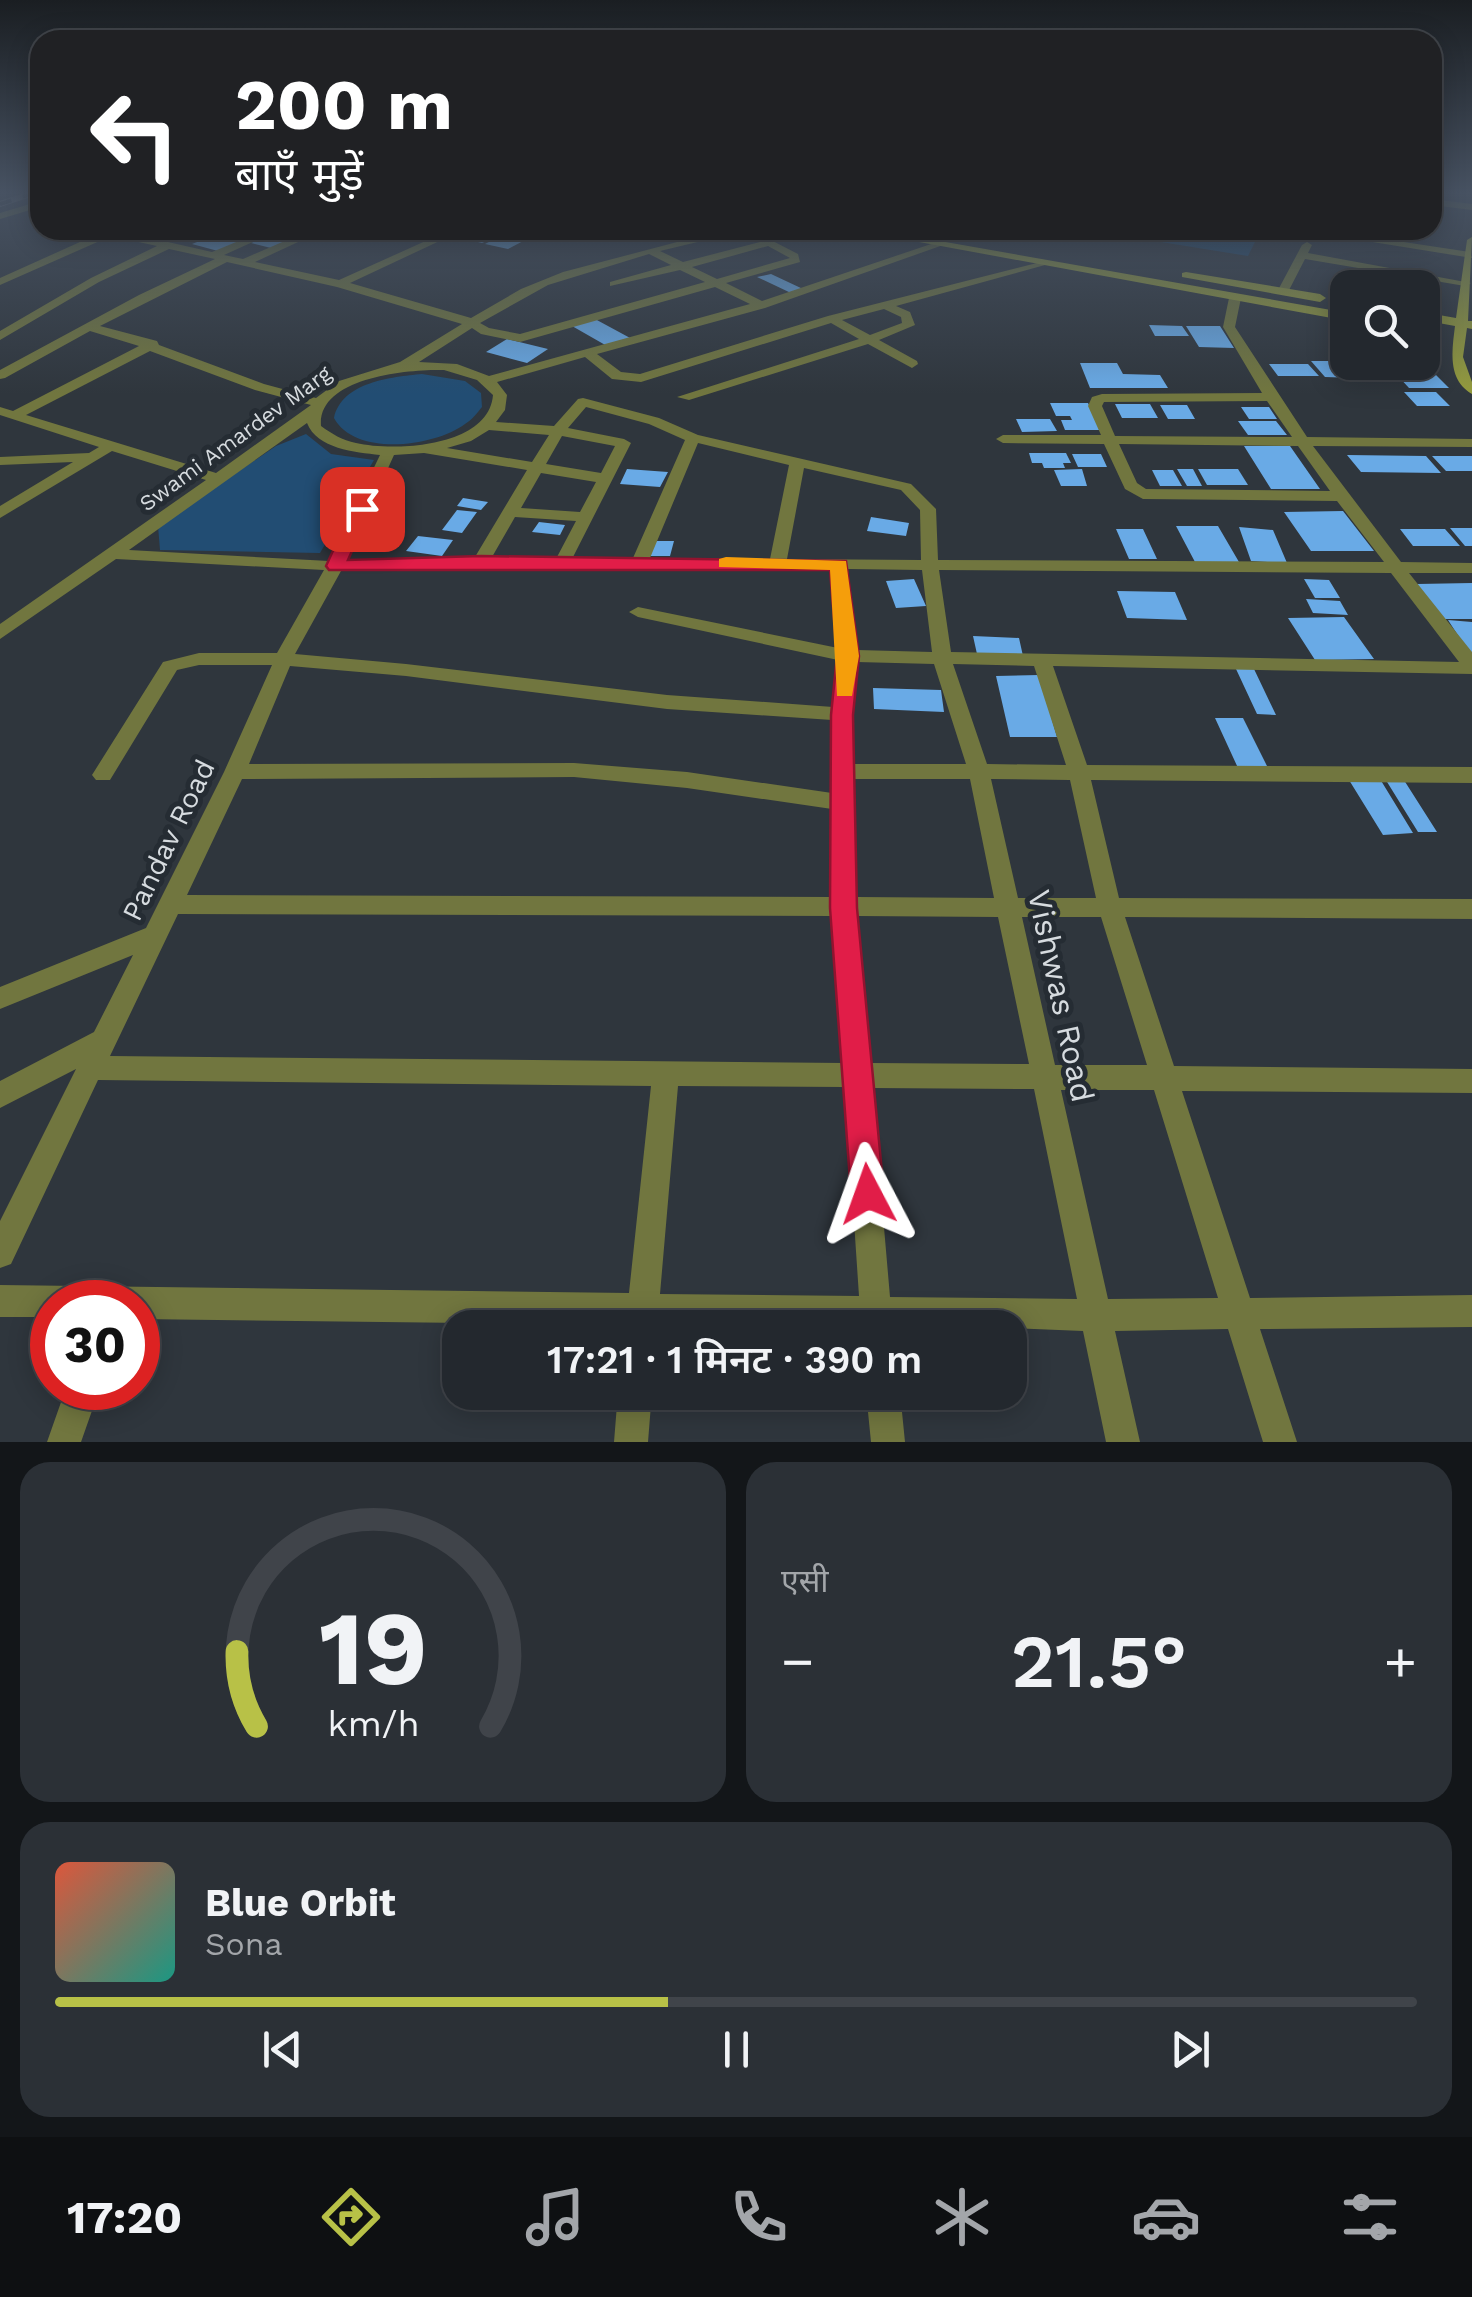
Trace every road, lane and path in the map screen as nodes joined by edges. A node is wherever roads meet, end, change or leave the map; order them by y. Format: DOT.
graph roads {
  1 [pos="47,259"];
  2 [pos="138,259"];
  3 [pos="216,259"];
  4 [pos="238,259"];
  5 [pos="251,259"];
  6 [pos="394,259"];
  7 [pos="623,259"];
  8 [pos="669,259"];
  9 [pos="796,259"];
  10 [pos="896,259"];
  11 [pos="1022,259"];
  12 [pos="1093,259"];
  13 [pos="1300,259"];
  14 [pos="1327,259"];
  15 [pos="1469,259"];
  16 [pos="709,260"];
  17 [pos="247,261"];
  18 [pos="616,261"];
  19 [pos="1042,263"];
  20 [pos="684,266"];
  21 [pos="644,276"];
  22 [pos="738,277"];
  23 [pos="0,282"];
  24 [pos="719,282"];
  25 [pos="1466,283"];
  26 [pos="340,284"];
  27 [pos="614,284"];
  28 [pos="1283,292"];
  29 [pos="676,293"];
  30 [pos="1235,298"];
  31 [pos="778,300"];
  32 [pos="1330,300"];
  33 [pos="760,305"];
  34 [pos="885,305"];
  35 [pos="1330,314"];
  36 [pos="832,320"];
  37 [pos="470,322"];
  38 [pos="1440,322"];
  39 [pos="88,326"];
  40 [pos="1440,330"];
  41 [pos="1466,330"];
  42 [pos="0,336"];
  43 [pos="870,340"];
  44 [pos="153,344"];
  45 [pos="587,354"];
  46 [pos="912,364"];
  47 [pos="402,367"];
  48 [pos="0,375"];
  49 [pos="488,380"];
  50 [pos="1472,390"];
  51 [pos="684,397"];
  52 [pos="1271,397"];
  53 [pos="315,407"];
  54 [pos="0,411"];
  55 [pos="17,414"];
  56 [pos="486,425"];
  57 [pos="558,431"];
  58 [pos="693,438"];
  59 [pos="1003,439"];
  60 [pos="1112,440"];
  61 [pos="1472,443"];
  62 [pos="1305,444"];
  63 [pos="110,446"];
  64 [pos="423,449"];
  65 [pos="388,453"];
  66 [pos="92,456"];
  67 [pos="0,460"];
  68 [pos="797,464"];
  69 [pos="536,465"];
  70 [pos="607,478"];
  71 [pos="218,479"];
  72 [pos="0,493"];
  73 [pos="33,493"];
  74 [pos="1341,496"];
  75 [pos="509,512"];
  76 [pos="0,513"];
  77 [pos="586,517"];
  78 [pos="112,554"];
  79 [pos="481,562"];
  80 [pos="639,562"];
  81 [pos="778,563"];
  82 [pos="562,564"];
  83 [pos="839,565"];
  84 [pos="336,566"];
  85 [pos="930,566"];
  86 [pos="1472,568"];
  87 [pos="1400,569"];
  88 [pos="638,612"];
  89 [pos="0,614"];
  90 [pos="22,617"];
  91 [pos="0,633"];
  92 [pos="848,656"];
  93 [pos="284,658"];
  94 [pos="942,658"];
  95 [pos="1041,659"];
  96 [pos="1472,666"];
  97 [pos="842,715"];
  98 [pos="843,771"];
  99 [pos="979,771"];
  100 [pos="235,772"];
  101 [pos="1078,772"];
  102 [pos="104,775"];
  103 [pos="1472,775"];
  104 [pos="842,803"];
  105 [pos="170,904"];
  106 [pos="844,908"];
  107 [pos="1009,908"];
  108 [pos="1110,908"];
  109 [pos="1472,909"];
  110 [pos="156,935"];
  111 [pos="0,998"];
  112 [pos="105,1040"];
  113 [pos="91,1068"];
  114 [pos="666,1074"];
  115 [pos="860,1076"];
  116 [pos="1046,1078"];
  117 [pos="1164,1079"];
  118 [pos="1472,1081"];
  119 [pos="0,1096"];
  120 [pos="0,1253"];
  121 [pos="0,1301"];
  122 [pos="30,1301"];
  123 [pos="160,1303"];
  124 [pos="643,1310"];
  125 [pos="875,1310"];
  126 [pos="1472,1311"];
  127 [pos="442,1312"];
  128 [pos="1237,1314"];
  129 [pos="1097,1316"];
  130 [pos="1027,1317"];
  131 [pos="75,1410"];
  132 [pos="634,1410"];
  133 [pos="885,1410"];
  134 [pos="64,1442"];
  135 [pos="631,1442"];
  136 [pos="888,1442"];
  137 [pos="1123,1442"];
  138 [pos="1280,1442"];
  1 -- 23 [label="street"];
  2 -- 42 [label="street"];
  3 -- 39 [label="street"];
  4 -- 17 [label="street"];
  5 -- 17 [label="street"];
  6 -- 26 [label="street"];
  7 -- 18 [label="street, Swami Amardev Marg"];
  8 -- 20 [label="street"];
  9 -- 22 [label="street"];
  10 -- 31 [label="street"];
  11 -- 19 [label="main road"];
  12 -- 28 [label="main road"];
  13 -- 28 [label="street"];
  14 -- 25 [label="street"];
  15 -- 25 [label="main road"];
  16 -- 20 [label="street"];
  16 -- 22 [label="street"];
  17 -- 26 [label="street"];
  18 -- 21 [label="street"];
  18 -- 37 [label="street, Swami Amardev Marg"];
  19 -- 30 [label="main road"];
  19 -- 34 [label="street"];
  20 -- 21 [label="street"];
  20 -- 24 [label="street"];
  21 -- 27 [label="street"];
  21 -- 29 [label="street"];
  22 -- 24 [label="street"];
  22 -- 31 [label="street"];
  24 -- 29 [label="street"];
  24 -- 33 [label="street"];
  25 -- 41 [label="main road"];
  26 -- 37 [label="street"];
  28 -- 32 [label="main road"];
  29 -- 37 [label="street"];
  30 -- 35 [label="main road"];
  30 -- 52 [label="street"];
  31 -- 33 [label="street"];
  33 -- 45 [label="street"];
  34 -- 36 [label="street"];
  34 -- 43 [label="street"];
  36 -- 43 [label="street"];
  36 -- 45 [label="street"];
  37 -- 47 [label="street, Swami Amardev Marg"];
  38 -- 41 [label="main road"];
  39 -- 44 [label="street"];
  39 -- 48 [label="street"];
  40 -- 41 [label="main road"];
  41 -- 50 [label="main road"];
  43 -- 46 [label="street"];
  43 -- 51 [label="street"];
  44 -- 53 [label="street"];
  44 -- 55 [label="street"];
  45 -- 49 [label="street"];
  47 -- 49 [label="street"];
  47 -- 53 [label="street, Swami Amardev Marg"];
  49 -- 56 [label="street"];
  52 -- 60 [label="street"];
  52 -- 62 [label="street"];
  53 -- 65 [label="street"];
  53 -- 71 [label="street, Swami Amardev Marg"];
  54 -- 55 [label="street"];
  55 -- 63 [label="street"];
  56 -- 57 [label="street"];
  56 -- 64 [label="street"];
  57 -- 58 [label="street, Vishwas Road"];
  57 -- 69 [label="street"];
  57 -- 70 [label="street"];
  58 -- 68 [label="street, Vishwas Road"];
  58 -- 80 [label="street"];
  59 -- 60 [label="street"];
  60 -- 62 [label="street"];
  60 -- 74 [label="street"];
  61 -- 62 [label="street"];
  62 -- 74 [label="street"];
  63 -- 66 [label="street"];
  63 -- 71 [label="street"];
  64 -- 65 [label="street"];
  64 -- 69 [label="street"];
  65 -- 84 [label="street, Pandav Road"];
  66 -- 67 [label="street"];
  66 -- 73 [label="street"];
  68 -- 81 [label="street"];
  68 -- 85 [label="street, Vishwas Road"];
  69 -- 70 [label="street"];
  69 -- 75 [label="street"];
  70 -- 77 [label="street"];
  71 -- 78 [label="street, Swami Amardev Marg"];
  72 -- 73 [label="street"];
  73 -- 76 [label="street"];
  74 -- 87 [label="street"];
  75 -- 77 [label="street"];
  75 -- 79 [label="street"];
  77 -- 82 [label="street"];
  78 -- 84 [label="street"];
  78 -- 90 [label="street, Swami Amardev Marg"];
  79 -- 82 [label="street"];
  79 -- 84 [label="street"];
  80 -- 81 [label="street"];
  80 -- 82 [label="street"];
  81 -- 83 [label="street"];
  83 -- 85 [label="street"];
  83 -- 92 [label="street"];
  84 -- 93 [label="street, Pandav Road"];
  85 -- 87 [label="street"];
  85 -- 94 [label="street, Vishwas Road"];
  86 -- 87 [label="street"];
  87 -- 96 [label="street"];
  88 -- 92 [label="street"];
  89 -- 90 [label="street"];
  90 -- 91 [label="street, Swami Amardev Marg"];
  92 -- 94 [label="street"];
  92 -- 97 [label="street"];
  93 -- 97 [label="street"];
  93 -- 100 [label="street, Pandav Road"];
  93 -- 102 [label="street"];
  94 -- 95 [label="street"];
  94 -- 99 [label="street, Vishwas Road"];
  95 -- 96 [label="street"];
  95 -- 101 [label="street"];
  97 -- 98 [label="street"];
  98 -- 99 [label="street"];
  98 -- 104 [label="street"];
  99 -- 101 [label="street"];
  99 -- 107 [label="street, Vishwas Road"];
  100 -- 104 [label="street"];
  100 -- 105 [label="street, Pandav Road"];
  101 -- 103 [label="street"];
  101 -- 108 [label="street"];
  104 -- 106 [label="street"];
  105 -- 106 [label="street"];
  105 -- 110 [label="street, Pandav Road"];
  106 -- 107 [label="street"];
  106 -- 115 [label="street"];
  107 -- 108 [label="street"];
  107 -- 116 [label="street, Vishwas Road"];
  108 -- 109 [label="street"];
  108 -- 117 [label="street"];
  110 -- 111 [label="street"];
  110 -- 112 [label="street, Pandav Road"];
  112 -- 113 [label="street, Pandav Road"];
  112 -- 119 [label="street"];
  113 -- 114 [label="street"];
  113 -- 120 [label="street, Pandav Road"];
  114 -- 115 [label="street"];
  114 -- 124 [label="street"];
  115 -- 116 [label="street"];
  115 -- 125 [label="street"];
  116 -- 117 [label="street"];
  116 -- 129 [label="street, Vishwas Road"];
  117 -- 118 [label="street"];
  117 -- 128 [label="street"];
  121 -- 122 [label="street"];
  123 -- 127 [label="street"];
  126 -- 128 [label="street"];
  128 -- 129 [label="street"];
  128 -- 138 [label="street"];
  129 -- 130 [label="street"];
  129 -- 137 [label="street, Vishwas Road"];
  131 -- 134 [label="street"];
  132 -- 135 [label="street"];
  133 -- 136 [label="street"];
}
